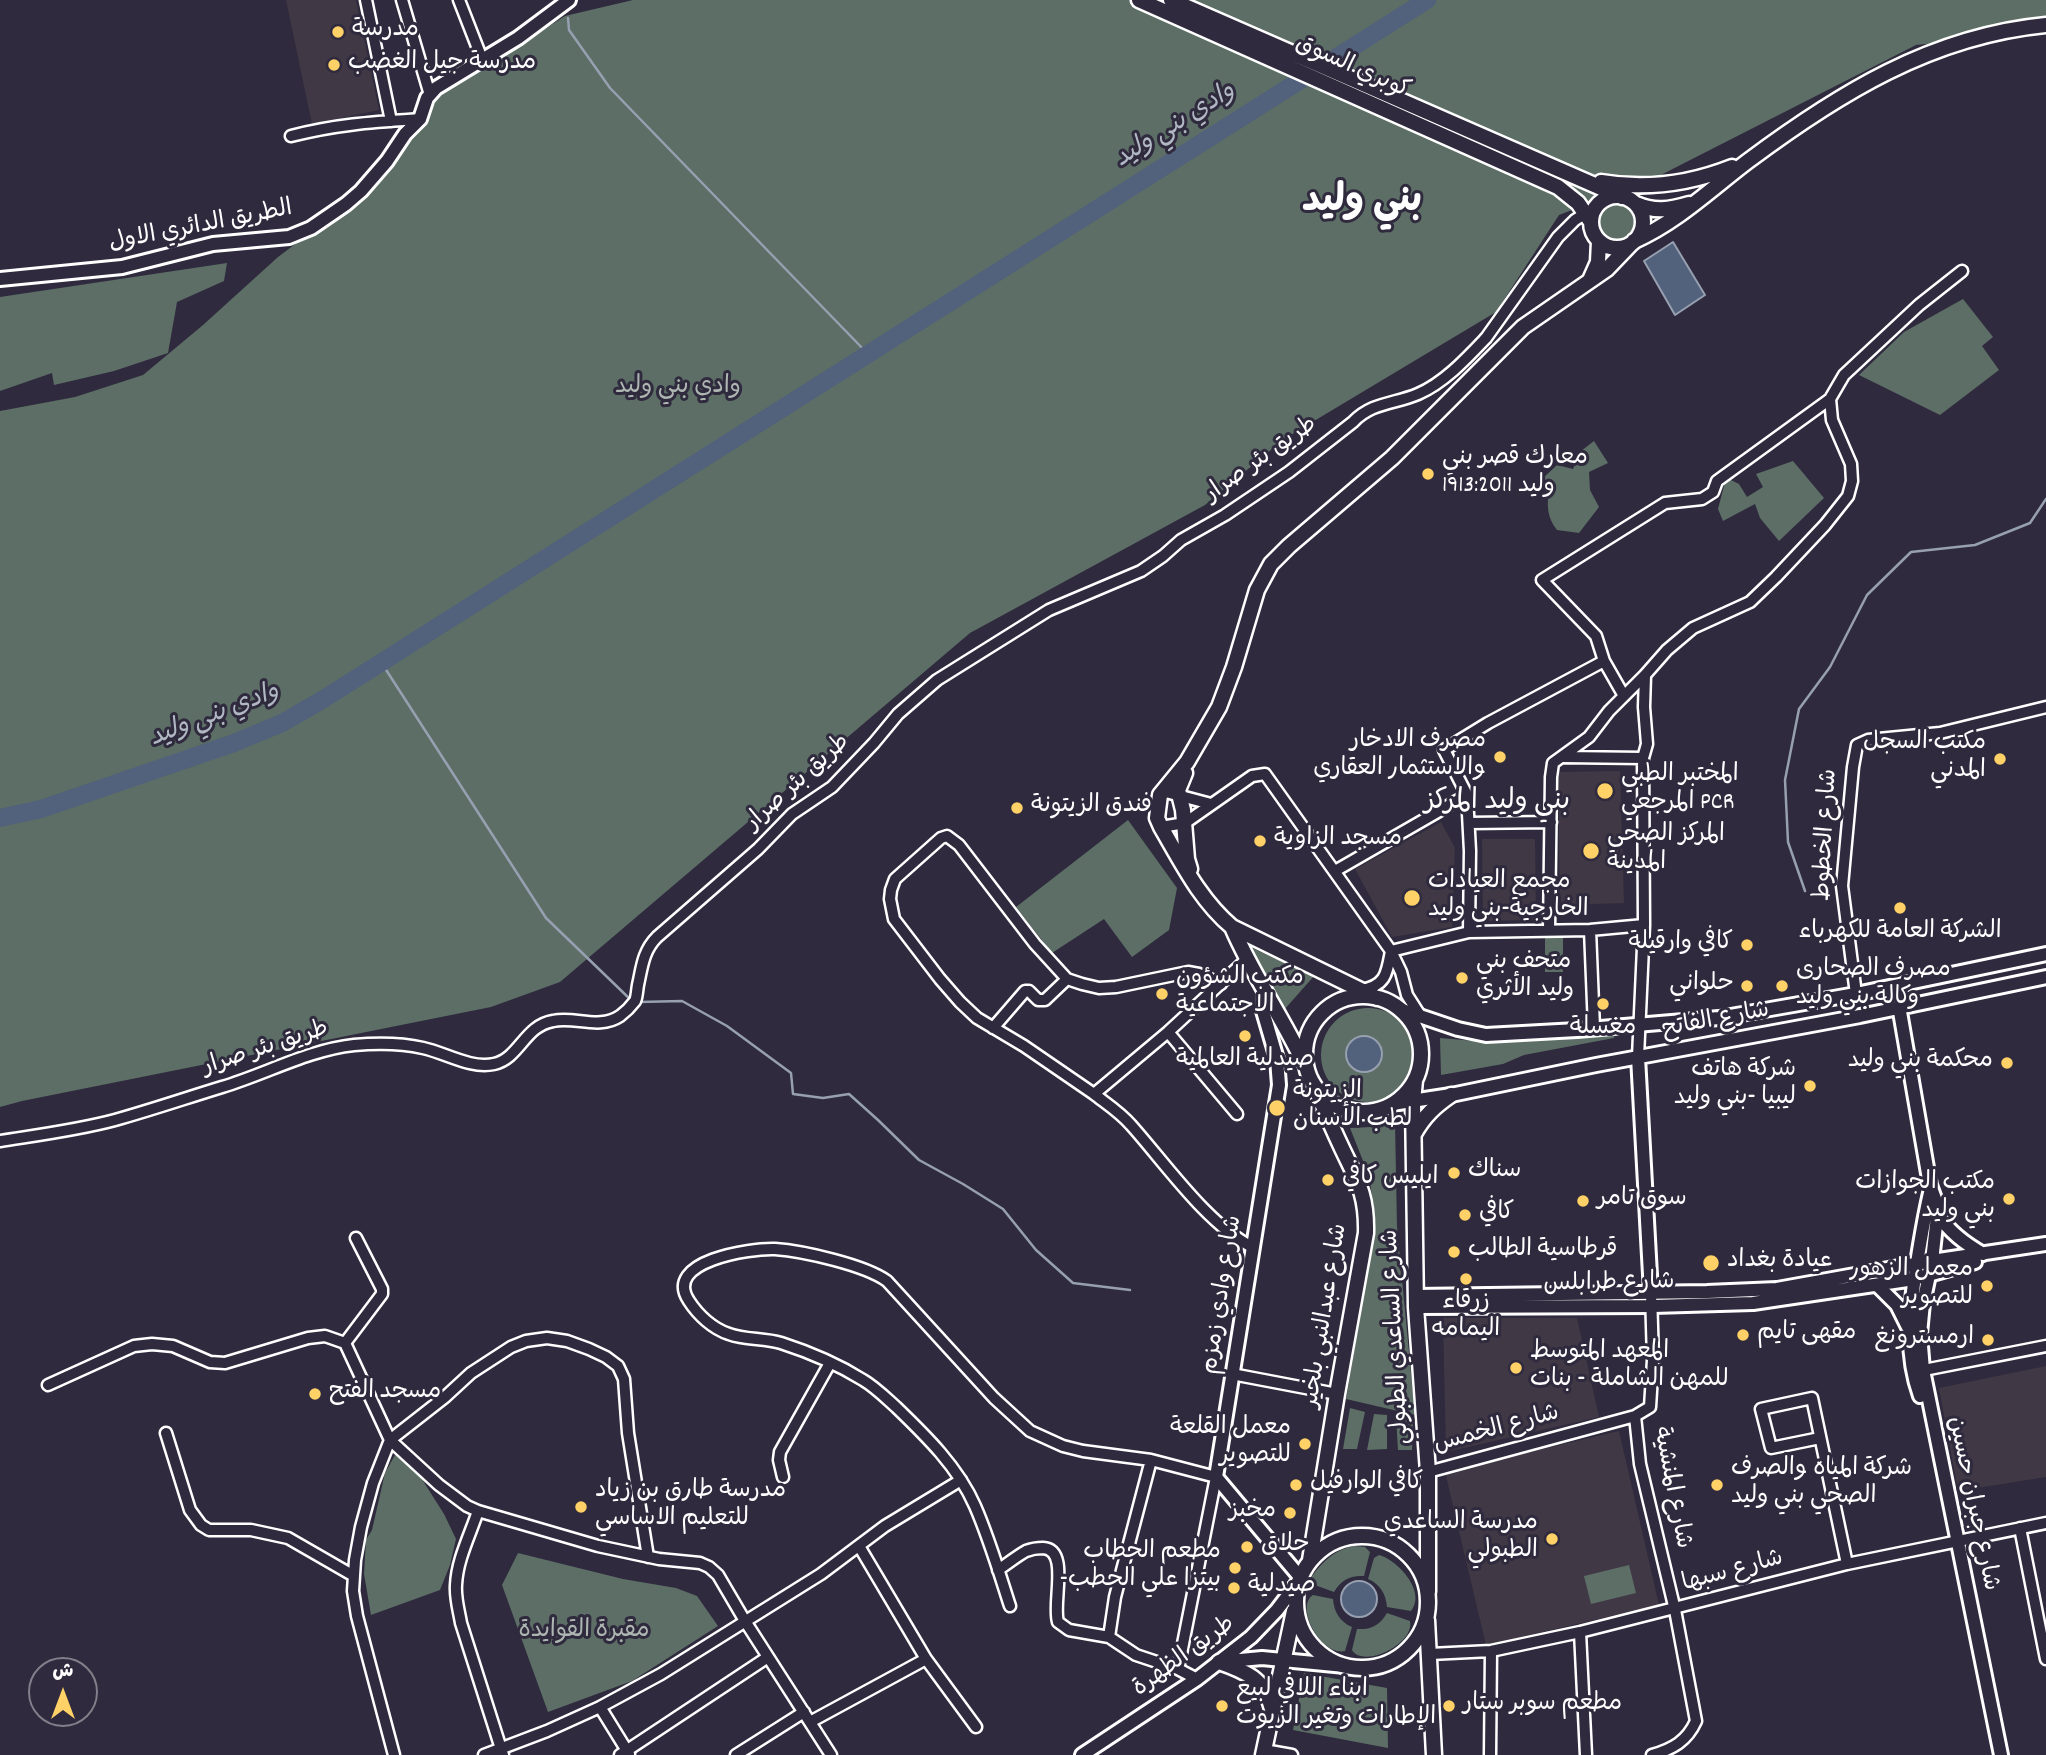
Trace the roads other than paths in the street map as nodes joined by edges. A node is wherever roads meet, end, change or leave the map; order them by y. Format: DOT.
graph roads {
  1 [pos="366,0"];
  2 [pos="402,0"];
  3 [pos="459,0"];
  4 [pos="1139,0"];
  5 [pos="1171,0"];
  6 [pos="567,1"];
  7 [pos="2046,25"];
  8 [pos="482,59"];
  9 [pos="430,95"];
  10 [pos="420,120"];
  11 [pos="391,121"];
  12 [pos="292,136"];
  13 [pos="1749,160"];
  14 [pos="1576,177"];
  15 [pos="1622,197"];
  16 [pos="1693,203"];
  17 [pos="1636,204"];
  18 [pos="1590,215"];
  19 [pos="1599,241"];
  20 [pos="1632,243"];
  21 [pos="1962,271"];
  22 [pos="0,279"];
  23 [pos="1589,281"];
  24 [pos="1830,399"];
  25 [pos="1604,661"];
  26 [pos="1645,676"];
  27 [pos="1624,696"];
  28 [pos="2046,707"];
  29 [pos="1562,757"];
  30 [pos="1643,758"];
  31 [pos="1187,762"];
  32 [pos="1162,791"];
  33 [pos="1467,795"];
  34 [pos="1179,797"];
  35 [pos="1211,804"];
  36 [pos="1551,822"];
  37 [pos="1185,823"];
  38 [pos="1469,823"];
  39 [pos="1161,827"];
  40 [pos="1335,871"];
  41 [pos="1194,884"];
  42 [pos="1644,925"];
  43 [pos="1232,927"];
  44 [pos="1549,930"];
  45 [pos="1590,930"];
  46 [pos="1469,932"];
  47 [pos="1391,951"];
  48 [pos="2046,954"];
  49 [pos="1246,960"];
  50 [pos="2046,977"];
  51 [pos="1067,979"];
  52 [pos="1221,985"];
  53 [pos="1360,991"];
  54 [pos="1265,992"];
  55 [pos="1856,994"];
  56 [pos="1377,998"];
  57 [pos="1899,1006"];
  58 [pos="1399,1009"];
  59 [pos="1746,1014"];
  60 [pos="1421,1017"];
  61 [pos="1641,1024"];
  62 [pos="993,1028"];
  63 [pos="1594,1028"];
  64 [pos="1168,1032"];
  65 [pos="1747,1037"];
  66 [pos="1638,1057"];
  67 [pos="1307,1069"];
  68 [pos="1415,1080"];
  69 [pos="1315,1087"];
  70 [pos="1094,1094"];
  71 [pos="1451,1096"];
  72 [pos="1413,1102"];
  73 [pos="1392,1104"];
  74 [pos="1237,1114"];
  75 [pos="1414,1135"];
  76 [pos="0,1141"];
  77 [pos="1931,1189"];
  78 [pos="1937,1214"];
  79 [pos="356,1238"];
  80 [pos="1920,1244"];
  81 [pos="2046,1244"];
  82 [pos="1252,1247"];
  83 [pos="2008,1251"];
  84 [pos="1983,1254"];
  85 [pos="1932,1261"];
  86 [pos="1917,1264"];
  87 [pos="1957,1266"];
  88 [pos="1896,1268"];
  89 [pos="1929,1275"];
  90 [pos="1914,1279"];
  91 [pos="1877,1285"];
  92 [pos="1925,1295"];
  93 [pos="1652,1299"];
  94 [pos="1416,1302"];
  95 [pos="1909,1330"];
  96 [pos="345,1343"];
  97 [pos="2046,1346"];
  98 [pos="830,1363"];
  99 [pos="1919,1371"];
  100 [pos="1232,1374"];
  101 [pos="48,1385"];
  102 [pos="1337,1394"];
  103 [pos="1635,1416"];
  104 [pos="166,1433"];
  105 [pos="1820,1438"];
  106 [pos="390,1440"];
  107 [pos="1151,1460"];
  108 [pos="1428,1472"];
  109 [pos="783,1477"];
  110 [pos="1216,1477"];
  111 [pos="961,1480"];
  112 [pos="478,1511"];
  113 [pos="2046,1523"];
  114 [pos="2020,1528"];
  115 [pos="1957,1541"];
  116 [pos="859,1546"];
  117 [pos="648,1557"];
  118 [pos="1310,1560"];
  119 [pos="1847,1564"];
  120 [pos="998,1570"];
  121 [pos="354,1576"];
  122 [pos="1299,1579"];
  123 [pos="1428,1592"];
  124 [pos="1296,1603"];
  125 [pos="1010,1606"];
  126 [pos="1675,1610"];
  127 [pos="1427,1614"];
  128 [pos="744,1621"];
  129 [pos="2043,1626"];
  130 [pos="1580,1632"];
  131 [pos="1109,1637"];
  132 [pos="1491,1651"];
  133 [pos="1430,1654"];
  134 [pos="768,1657"];
  135 [pos="926,1659"];
  136 [pos="1284,1659"];
  137 [pos="2046,1659"];
  138 [pos="1219,1662"];
  139 [pos="1345,1666"];
  140 [pos="1178,1669"];
  141 [pos="1197,1679"];
  142 [pos="600,1707"];
  143 [pos="804,1712"];
  144 [pos="1272,1712"];
  145 [pos="810,1722"];
  146 [pos="976,1727"];
  147 [pos="502,1752"];
  148 [pos="1263,1753"];
  149 [pos="625,1754"];
  150 [pos="394,1755"];
  151 [pos="484,1755"];
  152 [pos="736,1755"];
  153 [pos="831,1755"];
  154 [pos="1082,1755"];
  155 [pos="1293,1755"];
  156 [pos="1434,1755"];
  157 [pos="1490,1755"];
  158 [pos="1586,1755"];
  159 [pos="1652,1755"];
  160 [pos="2001,1755"];
  1 -- 11 [label="street"];
  2 -- 9 [label="street"];
  3 -- 8 [label="street"];
  4 -- 18 [label="highway, كوبري السوق"];
  5 -- 14 [label="highway, كوبري السوق"];
  6 -- 8 [label="main road, الطريق الدائري الاول"];
  7 -- 13 [label="highway"];
  8 -- 9 [label="main road, الطريق الدائري الاول"];
  9 -- 10 [label="main road, الطريق الدائري الاول"];
  10 -- 11 [label="street"];
  10 -- 22 [label="main road, الطريق الدائري الاول"];
  11 -- 12 [label="street"];
  13 -- 14 [label="highway"];
  13 -- 16 [label="highway"];
  14 -- 15 [label="highway"];
  15 -- 17 [label="highway"];
  15 -- 18 [label="highway"];
  16 -- 17 [label="highway"];
  16 -- 20 [label="highway"];
  17 -- 20 [label="highway"];
  18 -- 19 [label="highway"];
  18 -- 76 [label="street, طريق بئر صرار"];
  19 -- 20 [label="highway"];
  19 -- 23 [label="highway"];
  20 -- 23 [label="highway"];
  21 -- 24 [label="street"];
  23 -- 31 [label="highway"];
  24 -- 25 [label="street"];
  24 -- 26 [label="street"];
  25 -- 27 [label="street"];
  25 -- 33 [label="street"];
  26 -- 27 [label="street"];
  26 -- 30 [label="street"];
  27 -- 29 [label="street"];
  28 -- 55 [label="street, شارع الخطوط"];
  29 -- 30 [label="street"];
  29 -- 36 [label="street"];
  30 -- 42 [label="street"];
  31 -- 32 [label="highway"];
  31 -- 34 [label="highway"];
  32 -- 34 [label="street"];
  32 -- 39 [label="highway"];
  33 -- 38 [label="street"];
  33 -- 40 [label="street"];
  34 -- 35 [label="street"];
  34 -- 37 [label="highway"];
  35 -- 37 [label="street"];
  35 -- 40 [label="street"];
  36 -- 38 [label="street"];
  36 -- 44 [label="street"];
  37 -- 39 [label="street"];
  37 -- 41 [label="highway"];
  38 -- 46 [label="street"];
  39 -- 41 [label="highway"];
  40 -- 47 [label="street"];
  41 -- 43 [label="highway"];
  42 -- 45 [label="street"];
  42 -- 61 [label="street"];
  43 -- 49 [label="highway"];
  43 -- 53 [label="highway"];
  44 -- 45 [label="street"];
  44 -- 46 [label="street"];
  45 -- 63 [label="street"];
  46 -- 47 [label="street"];
  47 -- 53 [label="street"];
  47 -- 60 [label="street"];
  48 -- 55 [label="main road, شارع الفاتح"];
  49 -- 52 [label="street"];
  49 -- 54 [label="highway"];
  50 -- 57 [label="main road, شارع الفاتح"];
  51 -- 52 [label="street"];
  51 -- 62 [label="street"];
  51 -- 62 [label="street"];
  52 -- 64 [label="street"];
  53 -- 56 [label="highway"];
  54 -- 67 [label="highway"];
  54 -- 82 [label="main road, شارع وادي زمزم"];
  55 -- 59 [label="main road, شارع الفاتح"];
  56 -- 58 [label="highway"];
  56 -- 67 [label="highway"];
  57 -- 65 [label="main road, شارع الفاتح"];
  57 -- 77 [label="main road"];
  58 -- 60 [label="main road, شارع الفاتح"];
  58 -- 68 [label="highway"];
  59 -- 61 [label="main road, شارع الفاتح"];
  59 -- 65 [label="main road"];
  60 -- 63 [label="main road, شارع الفاتح"];
  61 -- 63 [label="main road, شارع الفاتح"];
  61 -- 66 [label="street"];
  62 -- 70 [label="street"];
  64 -- 70 [label="street"];
  64 -- 74 [label="street"];
  65 -- 66 [label="main road, شارع الفاتح"];
  66 -- 71 [label="main road, شارع الفاتح"];
  66 -- 93 [label="main road"];
  67 -- 69 [label="highway"];
  68 -- 72 [label="highway, شارع الساعدي الطبولي"];
  68 -- 73 [label="highway"];
  69 -- 73 [label="highway"];
  69 -- 102 [label="highway, شارع عبدالنبي بلخير"];
  70 -- 82 [label="street"];
  71 -- 72 [label="main road, شارع الفاتح"];
  71 -- 75 [label="highway"];
  72 -- 73 [label="main road, شارع الفاتح"];
  72 -- 75 [label="highway, شارع الساعدي الطبولي"];
  75 -- 94 [label="highway, شارع الساعدي الطبولي"];
  77 -- 78 [label="main road"];
  77 -- 80 [label="main road"];
  78 -- 84 [label="main road"];
  78 -- 85 [label="main road"];
  79 -- 96 [label="street"];
  80 -- 86 [label="main road"];
  80 -- 88 [label="main road"];
  81 -- 83 [label="main road, شارع طرابلس"];
  82 -- 100 [label="main road, شارع وادي زمزم"];
  83 -- 84 [label="main road, شارع طرابلس"];
  83 -- 87 [label="main road, شارع طرابلس"];
  84 -- 85 [label="main road, شارع طرابلس"];
  85 -- 86 [label="main road, شارع طرابلس"];
  85 -- 89 [label="main road"];
  86 -- 88 [label="main road, شارع طرابلس"];
  86 -- 90 [label="main road"];
  87 -- 89 [label="main road, شارع طرابلس"];
  87 -- 92 [label="main road"];
  88 -- 93 [label="main road, شارع طرابلس"];
  89 -- 90 [label="main road, شارع طرابلس"];
  89 -- 92 [label="main road"];
  90 -- 91 [label="main road, شارع طرابلس"];
  90 -- 95 [label="main road"];
  91 -- 93 [label="main road, شارع طرابلس"];
  91 -- 95 [label="main road"];
  92 -- 99 [label="main road"];
  93 -- 94 [label="main road, شارع طرابلس"];
  93 -- 103 [label="street, شارع الخمس"];
  94 -- 108 [label="highway, شارع الساعدي الطبولي"];
  95 -- 99 [label="main road"];
  96 -- 101 [label="street"];
  96 -- 106 [label="street"];
  97 -- 99 [label="street"];
  98 -- 107 [label="street"];
  98 -- 109 [label="street"];
  98 -- 111 [label="street"];
  99 -- 115 [label="main road, شارع جبران حسين"];
  100 -- 102 [label="street"];
  100 -- 110 [label="main road, شارع وادي زمزم"];
  102 -- 118 [label="highway, شارع عبدالنبي بلخير"];
  103 -- 108 [label="street, شارع الخمس"];
  103 -- 126 [label="street, شارع المنشية"];
  104 -- 121 [label="street"];
  105 -- 105 [label="street"];
  105 -- 119 [label="street"];
  106 -- 112 [label="street"];
  106 -- 117 [label="street"];
  106 -- 121 [label="street"];
  107 -- 110 [label="street"];
  107 -- 131 [label="street"];
  108 -- 123 [label="highway, شارع الساعدي الطبولي"];
  110 -- 122 [label="main road"];
  110 -- 140 [label="street"];
  111 -- 116 [label="street"];
  111 -- 120 [label="street"];
  112 -- 117 [label="street"];
  112 -- 147 [label="street"];
  113 -- 114 [label="street, شارع سبها"];
  114 -- 115 [label="street, شارع سبها"];
  114 -- 129 [label="street"];
  115 -- 119 [label="street, شارع سبها"];
  115 -- 160 [label="main road, شارع جبران حسين"];
  116 -- 128 [label="street"];
  116 -- 135 [label="street"];
  117 -- 128 [label="street"];
  118 -- 122 [label="highway"];
  118 -- 123 [label="highway"];
  119 -- 126 [label="street, شارع سبها"];
  120 -- 125 [label="street"];
  120 -- 131 [label="street"];
  121 -- 150 [label="street"];
  122 -- 124 [label="highway"];
  122 -- 138 [label="main road, طريق الظهرة"];
  123 -- 127 [label="highway"];
  124 -- 136 [label="highway"];
  124 -- 139 [label="highway"];
  126 -- 130 [label="street, شارع سبها"];
  126 -- 159 [label="street, شارع المنشية"];
  127 -- 133 [label="highway"];
  127 -- 139 [label="highway"];
  128 -- 134 [label="street"];
  128 -- 142 [label="street"];
  129 -- 137 [label="street"];
  130 -- 132 [label="street, شارع سبها"];
  130 -- 158 [label="street"];
  131 -- 140 [label="street"];
  132 -- 133 [label="street, شارع سبها"];
  132 -- 157 [label="street"];
  133 -- 156 [label="highway"];
  134 -- 143 [label="street"];
  134 -- 149 [label="street"];
  135 -- 145 [label="street"];
  135 -- 146 [label="street"];
  136 -- 138 [label="main road"];
  136 -- 139 [label="main road"];
  136 -- 144 [label="highway"];
  138 -- 141 [label="main road, طريق الظهرة"];
  138 -- 144 [label="highway"];
  140 -- 141 [label="street"];
  141 -- 154 [label="main road, طريق الظهرة"];
  142 -- 147 [label="street"];
  142 -- 149 [label="street"];
  143 -- 145 [label="street"];
  143 -- 152 [label="street"];
  144 -- 148 [label="highway"];
  145 -- 153 [label="street"];
  147 -- 151 [label="street"];
  148 -- 155 [label="street"];
}
